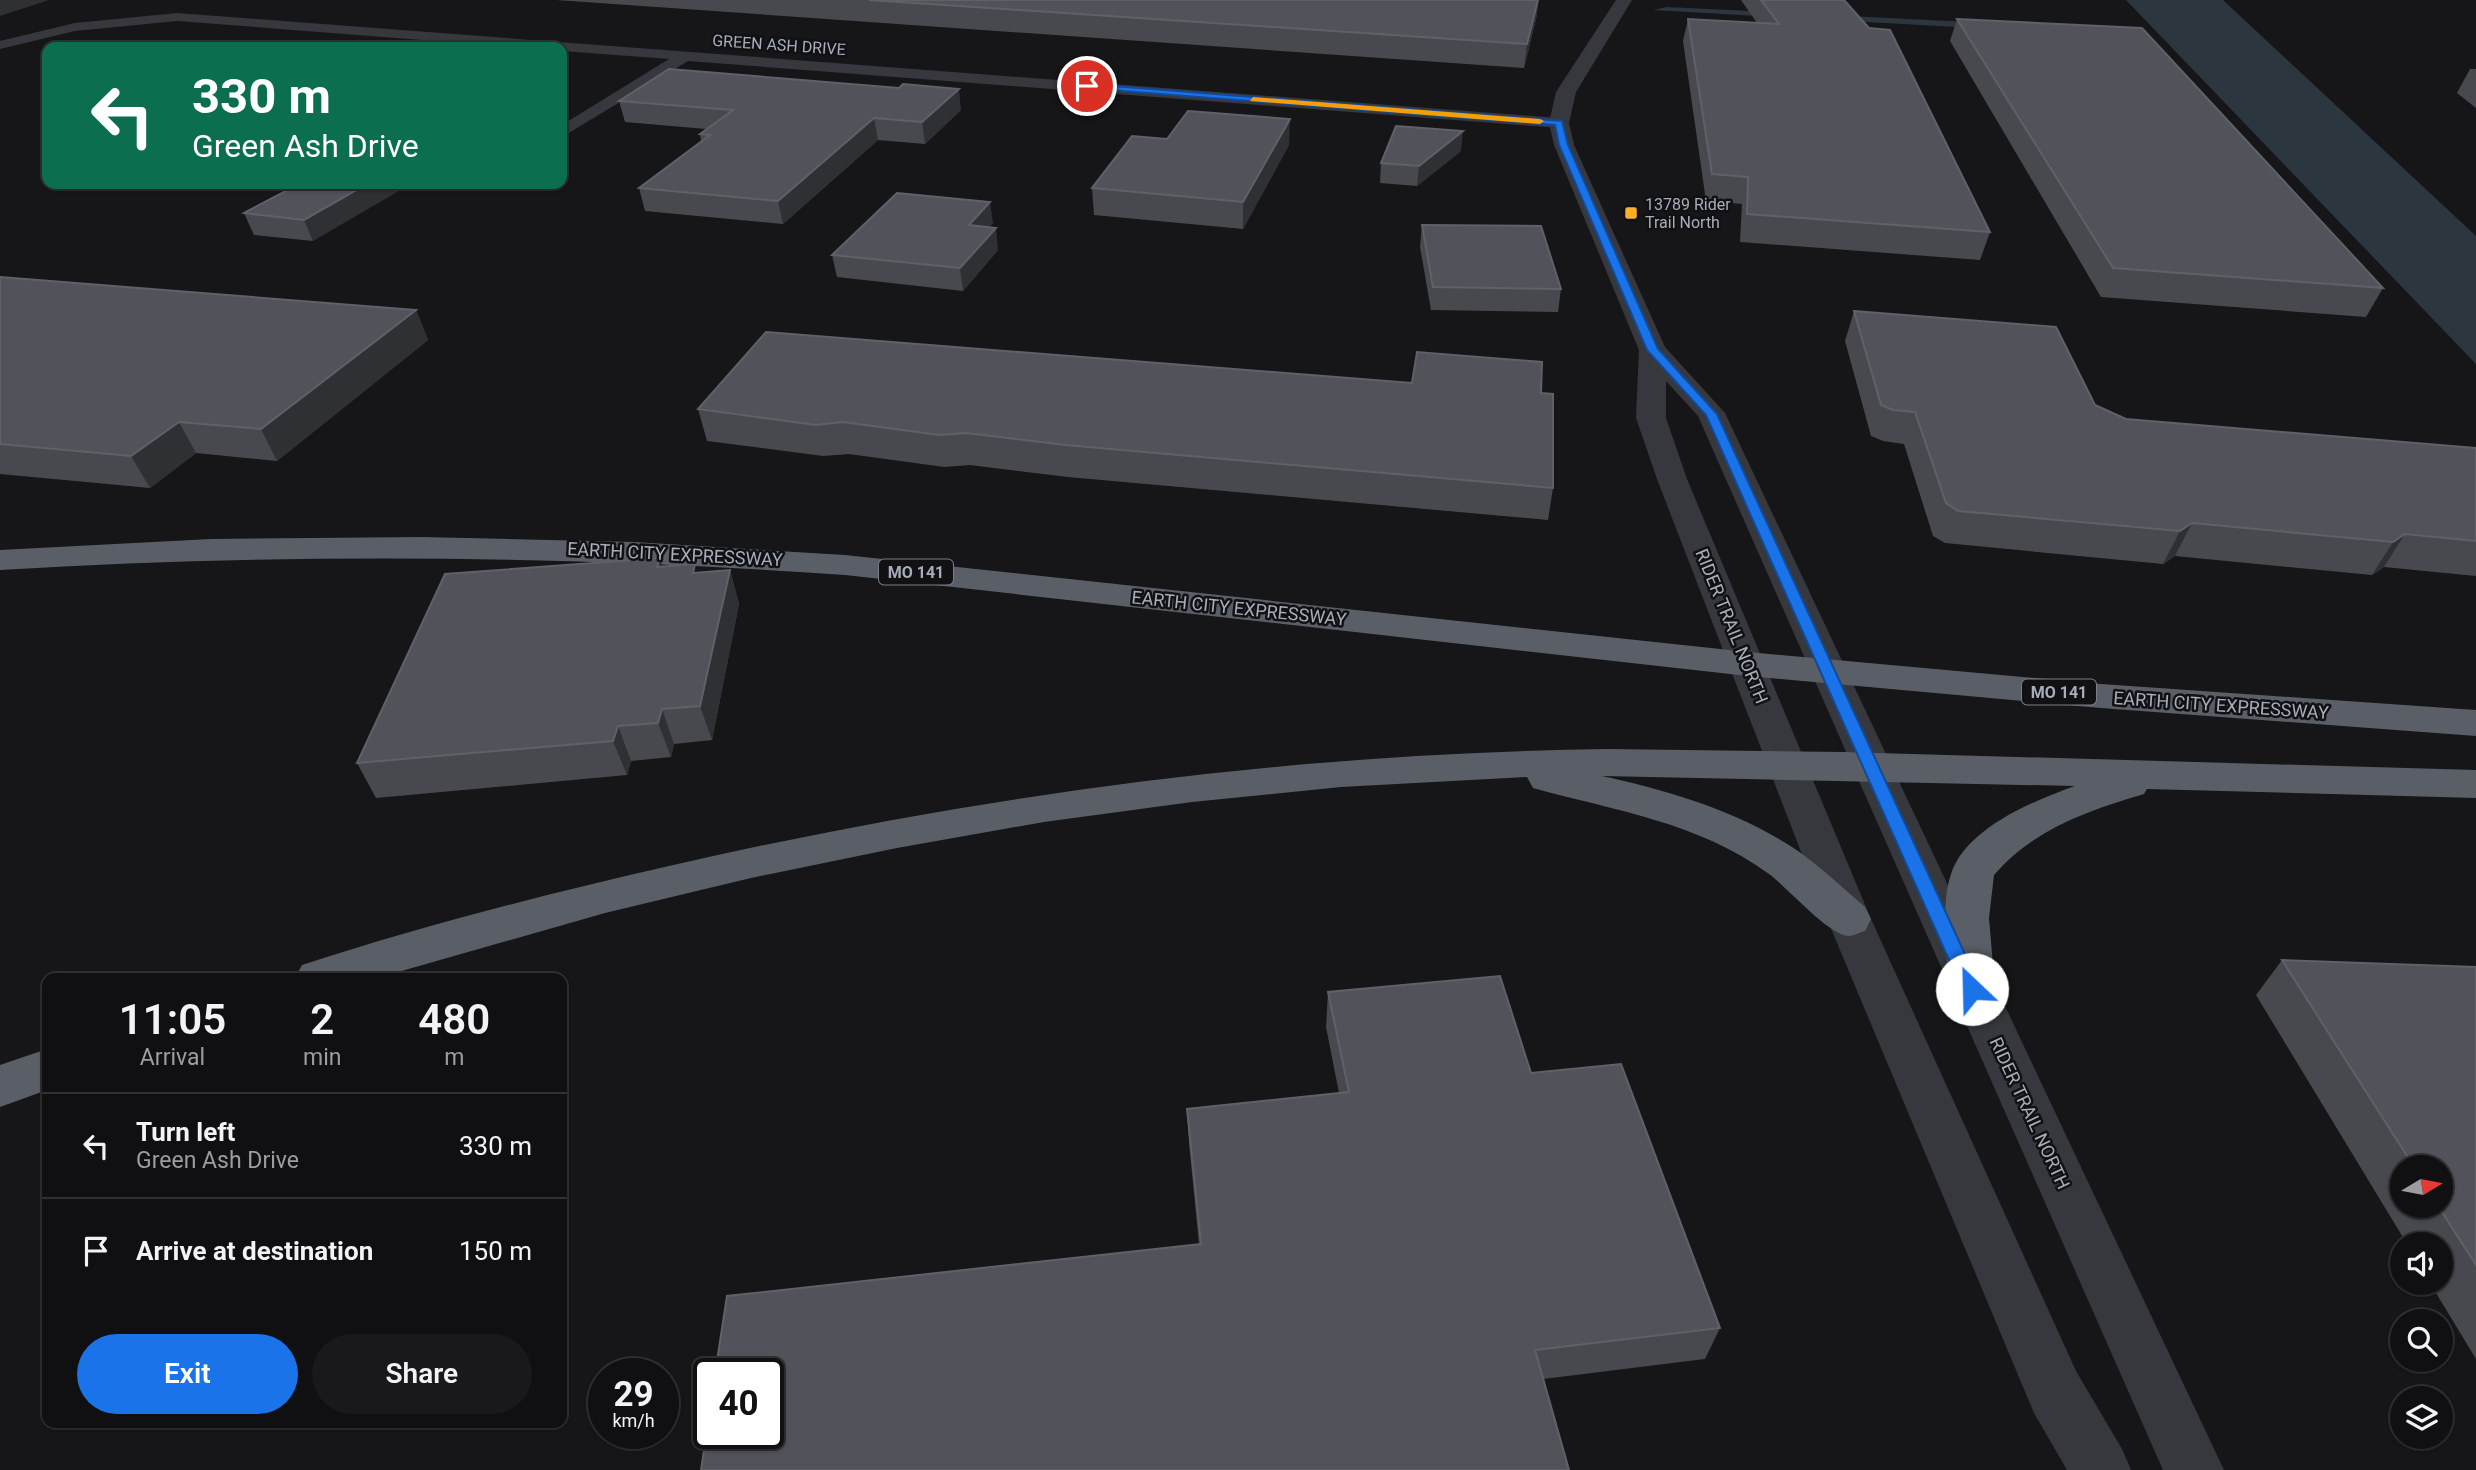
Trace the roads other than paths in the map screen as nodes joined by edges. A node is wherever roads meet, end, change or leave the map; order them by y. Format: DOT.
graph roads {
  1 [pos="1624,0"];
  2 [pos="511,42"];
  3 [pos="0,45"];
  4 [pos="567,46"];
  5 [pos="685,55"];
  6 [pos="1559,123"];
  7 [pos="567,129"];
  8 [pos="1653,350"];
  9 [pos="0,560"];
  10 [pos="1748,664"];
  11 [pos="1829,671"];
  12 [pos="2476,723"];
  13 [pos="1491,765"];
  14 [pos="1788,765"];
  15 [pos="1873,767"];
  16 [pos="2162,775"];
  17 [pos="2476,784"];
  18 [pos="1849,919"];
  19 [pos="334,973"];
  20 [pos="1972,989"];
  21 [pos="42,1071"];
  22 [pos="0,1086"];
  23 [pos="2101,1470"];
  24 [pos="2194,1470"];
  1 -- 6 [label="street, RIDER TRAIL NORTH"];
  2 -- 3 [label="street, GREEN ASH DRIVE"];
  4 -- 5 [label="street, GREEN ASH DRIVE"];
  5 -- 6 [label="street, GREEN ASH DRIVE"];
  5 -- 7 [label="street"];
  6 -- 8 [label="street, RIDER TRAIL NORTH"];
  8 -- 10 [label="street, RIDER TRAIL NORTH"];
  8 -- 11 [label="street, RIDER TRAIL NORTH"];
  9 -- 10 [label="highway, EARTH CITY EXPRESSWAY / MO 141"];
  10 -- 11 [label="highway, EARTH CITY EXPRESSWAY / MO 141"];
  10 -- 14 [label="street, RIDER TRAIL NORTH"];
  11 -- 12 [label="highway, EARTH CITY EXPRESSWAY / MO 141"];
  11 -- 15 [label="street, RIDER TRAIL NORTH"];
  13 -- 14 [label="highway"];
  13 -- 18 [label="highway"];
  13 -- 19 [label="highway"];
  14 -- 15 [label="highway"];
  14 -- 18 [label="street, RIDER TRAIL NORTH"];
  15 -- 16 [label="highway"];
  15 -- 20 [label="street, RIDER TRAIL NORTH"];
  16 -- 17 [label="highway"];
  16 -- 20 [label="highway"];
  18 -- 23 [label="street, RIDER TRAIL NORTH"];
  20 -- 24 [label="street, RIDER TRAIL NORTH"];
  21 -- 22 [label="highway"];
}
